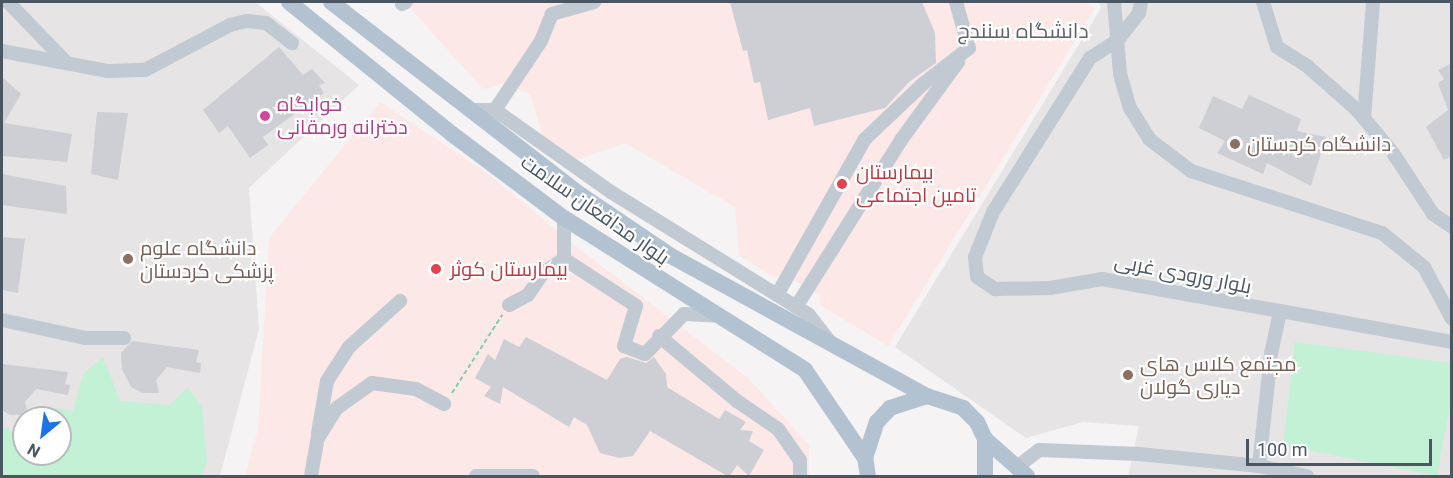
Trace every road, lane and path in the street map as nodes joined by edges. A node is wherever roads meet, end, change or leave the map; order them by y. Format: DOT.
graph roads {
  1 [pos="8,2"];
  2 [pos="289,2"];
  3 [pos="331,2"];
  4 [pos="594,2"];
  5 [pos="957,2"];
  6 [pos="1114,2"];
  7 [pos="1141,2"];
  8 [pos="1263,2"];
  9 [pos="1373,2"];
  10 [pos="1118,39"];
  11 [pos="292,43"];
  12 [pos="969,48"];
  13 [pos="2,51"];
  14 [pos="64,60"];
  15 [pos="470,110"];
  16 [pos="495,110"];
  17 [pos="1364,118"];
  18 [pos="564,218"];
  19 [pos="1452,227"];
  20 [pos="564,259"];
  21 [pos="777,296"];
  22 [pos="400,301"];
  23 [pos="509,305"];
  24 [pos="796,307"];
  25 [pos="1280,312"];
  26 [pos="720,316"];
  27 [pos="1452,319"];
  28 [pos="2,320"];
  29 [pos="659,336"];
  30 [pos="124,338"];
  31 [pos="1452,342"];
  32 [pos="832,345"];
  33 [pos="927,396"];
  34 [pos="444,404"];
  35 [pos="318,438"];
  36 [pos="985,439"];
  37 [pos="865,458"];
  38 [pos="1259,466"];
  39 [pos="1022,472"];
  40 [pos="531,476"];
  41 [pos="311,477"];
  42 [pos="476,477"];
  43 [pos="800,477"];
  44 [pos="868,477"];
  45 [pos="985,477"];
  46 [pos="1307,477"];
  1 -- 14 [label="street"];
  2 -- 18 [label="main road, بلوار مدافعان سلامت"];
  3 -- 15 [label="main road, بلوار مدافعان سلامت"];
  4 -- 16 [label="street"];
  5 -- 12 [label="street"];
  6 -- 10 [label="street"];
  7 -- 10 [label="street"];
  8 -- 17 [label="street"];
  9 -- 17 [label="street"];
  10 -- 25 [label="street, بلوار ورودی غربی"];
  10 -- 27 [label="street"];
  11 -- 14 [label="street"];
  12 -- 21 [label="street"];
  12 -- 24 [label="street"];
  13 -- 14 [label="street"];
  15 -- 16 [label="street"];
  15 -- 32 [label="main road, بلوار مدافعان سلامت"];
  16 -- 21 [label="street"];
  17 -- 19 [label="street"];
  18 -- 20 [label="street"];
  18 -- 26 [label="main road, بلوار مدافعان سلامت"];
  20 -- 23 [label="street"];
  20 -- 29 [label="street"];
  21 -- 24 [label="street"];
  22 -- 35 [label="street"];
  23 -- 34 [label="path"];
  24 -- 32 [label="street"];
  25 -- 31 [label="street, بلوار ورودی غربی"];
  25 -- 38 [label="street"];
  26 -- 29 [label="street"];
  26 -- 37 [label="main road, بلوار مدافعان سلامت"];
  28 -- 30 [label="street"];
  29 -- 43 [label="street"];
  32 -- 33 [label="main road, بلوار مدافعان سلامت"];
  33 -- 36 [label="main road, بلوار مدافعان سلامت"];
  33 -- 37 [label="main road"];
  34 -- 35 [label="street"];
  35 -- 41 [label="street"];
  36 -- 39 [label="main road, بلوار مدافعان سلامت"];
  36 -- 45 [label="main road"];
  37 -- 44 [label="main road"];
  38 -- 39 [label="street"];
  38 -- 46 [label="street"];
  40 -- 42 [label="street"];
}
